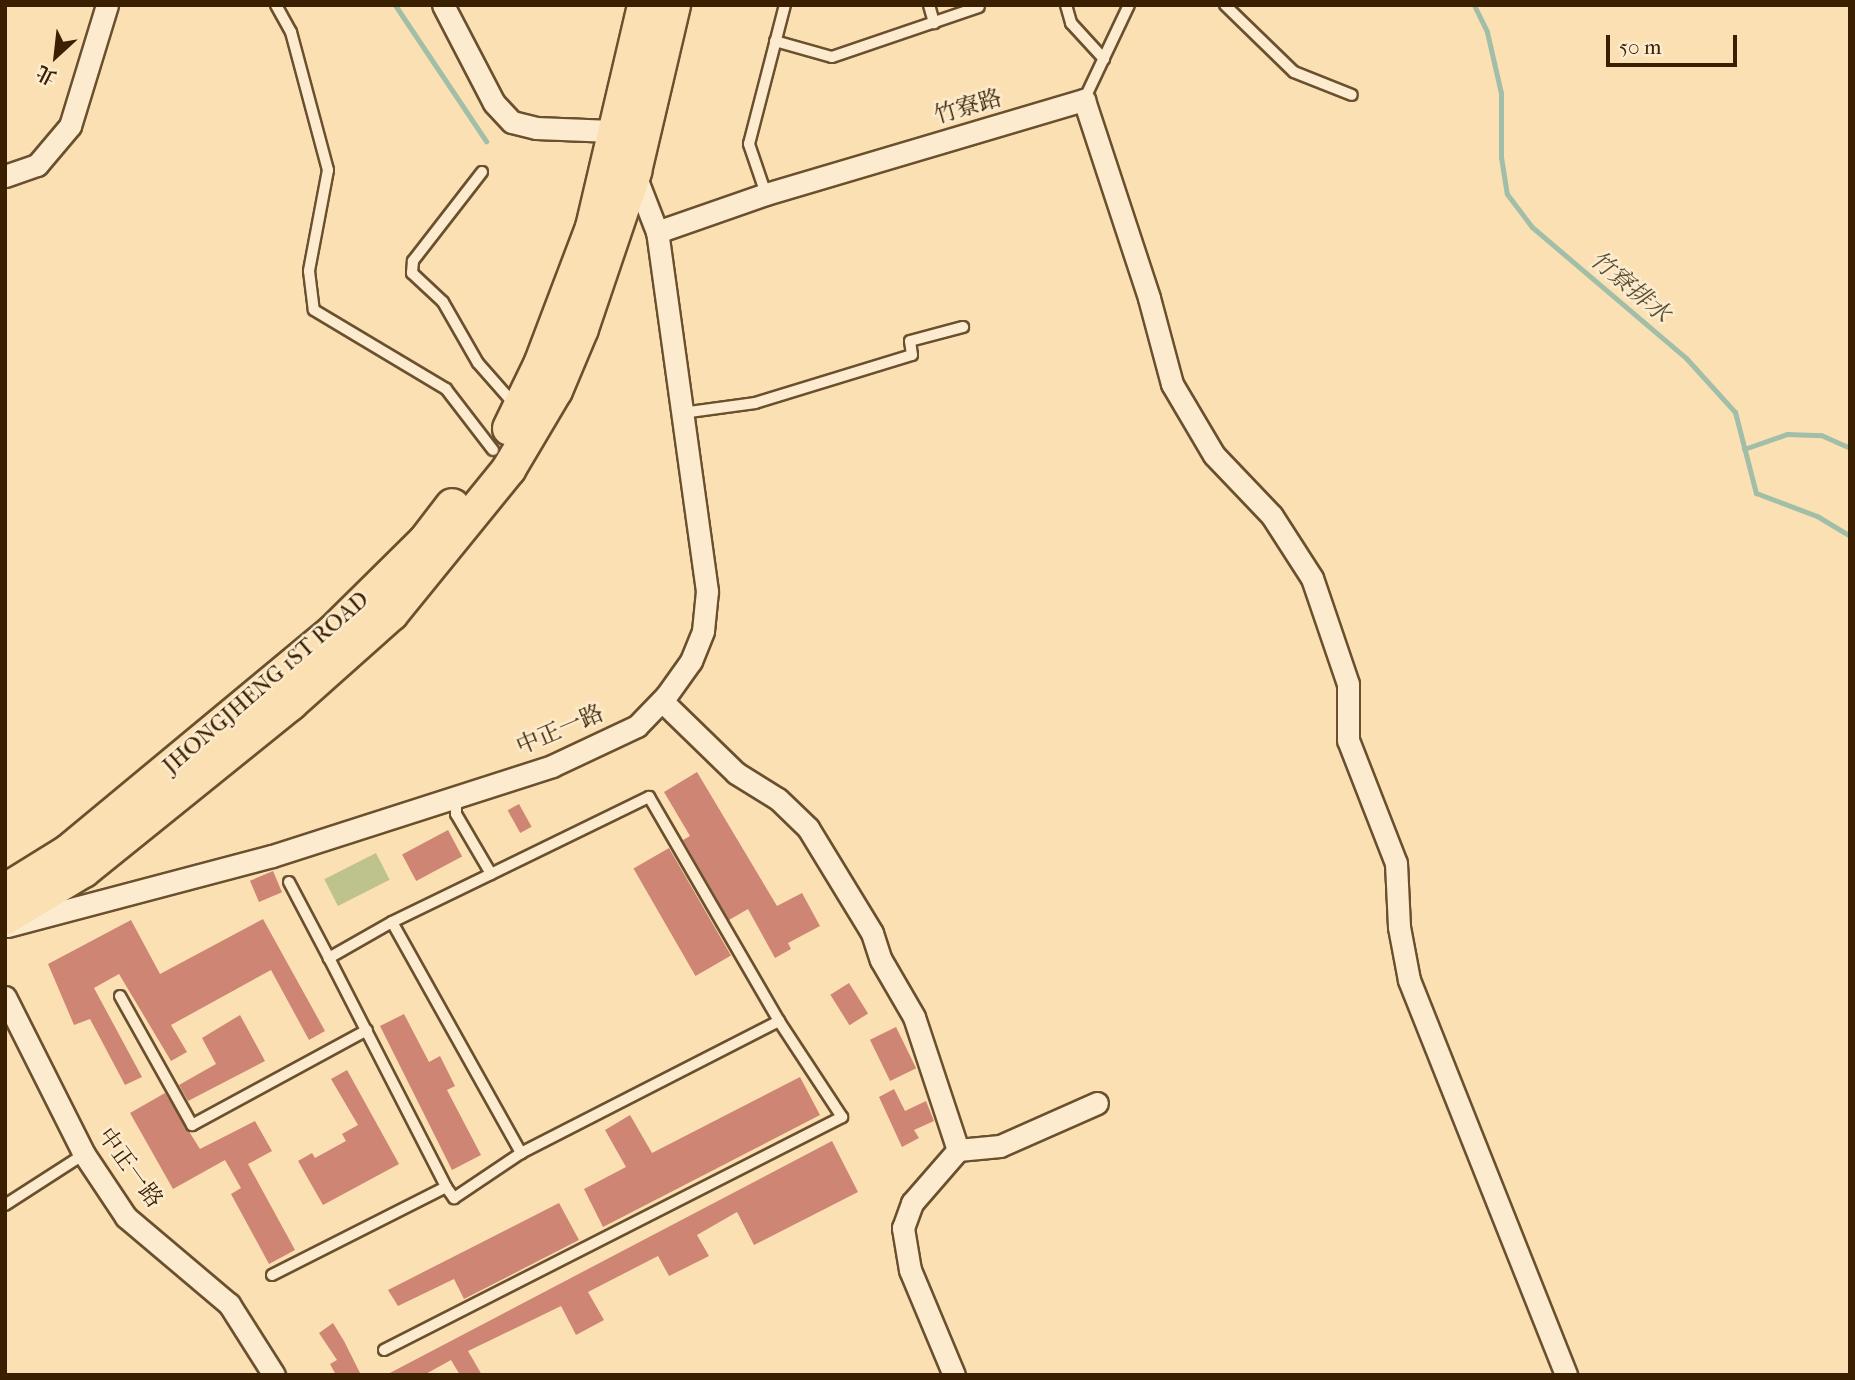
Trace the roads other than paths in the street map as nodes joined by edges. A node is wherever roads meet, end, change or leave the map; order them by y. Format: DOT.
graph roads {
  1 [pos="107,5"];
  2 [pos="276,5"];
  3 [pos="443,5"];
  4 [pos="644,5"];
  5 [pos="673,5"];
  6 [pos="785,5"];
  7 [pos="929,5"];
  8 [pos="1066,5"];
  9 [pos="1129,5"];
  10 [pos="1225,5"];
  11 [pos="979,7"];
  12 [pos="934,23"];
  13 [pos="775,41"];
  14 [pos="1104,59"];
  15 [pos="1352,96"];
  16 [pos="1084,100"];
  17 [pos="612,131"];
  18 [pos="482,172"];
  19 [pos="634,172"];
  20 [pos="5,176"];
  21 [pos="766,194"];
  22 [pos="657,232"];
  23 [pos="963,327"];
  24 [pos="520,411"];
  25 [pos="682,412"];
  26 [pos="493,450"];
  27 [pos="662,701"];
  28 [pos="456,797"];
  29 [pos="491,874"];
  30 [pos="289,882"];
  31 [pos="5,890"];
  32 [pos="5,917"];
  33 [pos="391,922"];
  34 [pos="5,926"];
  35 [pos="329,958"];
  36 [pos="120,996"];
  37 [pos="5,997"];
  38 [pos="779,1021"];
  39 [pos="367,1030"];
  40 [pos="1097,1102"];
  41 [pos="958,1150"];
  42 [pos="521,1153"];
  43 [pos="84,1154"];
  44 [pos="446,1186"];
  45 [pos="5,1205"];
  46 [pos="272,1275"];
  47 [pos="384,1350"];
  48 [pos="274,1375"];
  49 [pos="954,1375"];
  50 [pos="1566,1375"];
  1 -- 20 [label="street"];
  2 -- 26 [label="lane"];
  3 -- 17 [label="street"];
  4 -- 17 [label="main road, JHONGJHENG 1ST ROAD"];
  5 -- 19 [label="main road, JHONGJHENG 1ST ROAD"];
  6 -- 13 [label="lane"];
  7 -- 12 [label="lane"];
  8 -- 14 [label="lane"];
  9 -- 14 [label="lane"];
  10 -- 15 [label="lane"];
  11 -- 12 [label="lane"];
  12 -- 13 [label="lane"];
  13 -- 21 [label="lane"];
  14 -- 16 [label="lane"];
  16 -- 21 [label="street, 竹寮路"];
  16 -- 50 [label="street"];
  17 -- 19 [label="street"];
  17 -- 24 [label="main road, JHONGJHENG 1ST ROAD"];
  18 -- 24 [label="lane"];
  19 -- 22 [label="street"];
  19 -- 32 [label="main road, JHONGJHENG 1ST ROAD"];
  21 -- 22 [label="street, 竹寮路"];
  22 -- 25 [label="street, 中正一路"];
  23 -- 25 [label="lane"];
  24 -- 26 [label="main road, JHONGJHENG 1ST ROAD"];
  25 -- 27 [label="street, 中正一路"];
  26 -- 31 [label="main road, JHONGJHENG 1ST ROAD"];
  27 -- 28 [label="street, 中正一路"];
  27 -- 41 [label="street"];
  28 -- 29 [label="lane"];
  28 -- 34 [label="street, 中正一路"];
  29 -- 33 [label="lane"];
  29 -- 38 [label="lane"];
  30 -- 35 [label="lane"];
  33 -- 35 [label="lane"];
  33 -- 42 [label="lane"];
  35 -- 39 [label="lane"];
  36 -- 39 [label="lane"];
  37 -- 43 [label="street, 中正一路"];
  38 -- 42 [label="lane"];
  38 -- 47 [label="lane"];
  39 -- 44 [label="lane"];
  40 -- 41 [label="street"];
  41 -- 49 [label="street"];
  42 -- 44 [label="lane"];
  43 -- 45 [label="lane"];
  43 -- 48 [label="street, 中正一路"];
  44 -- 46 [label="lane"];
}
